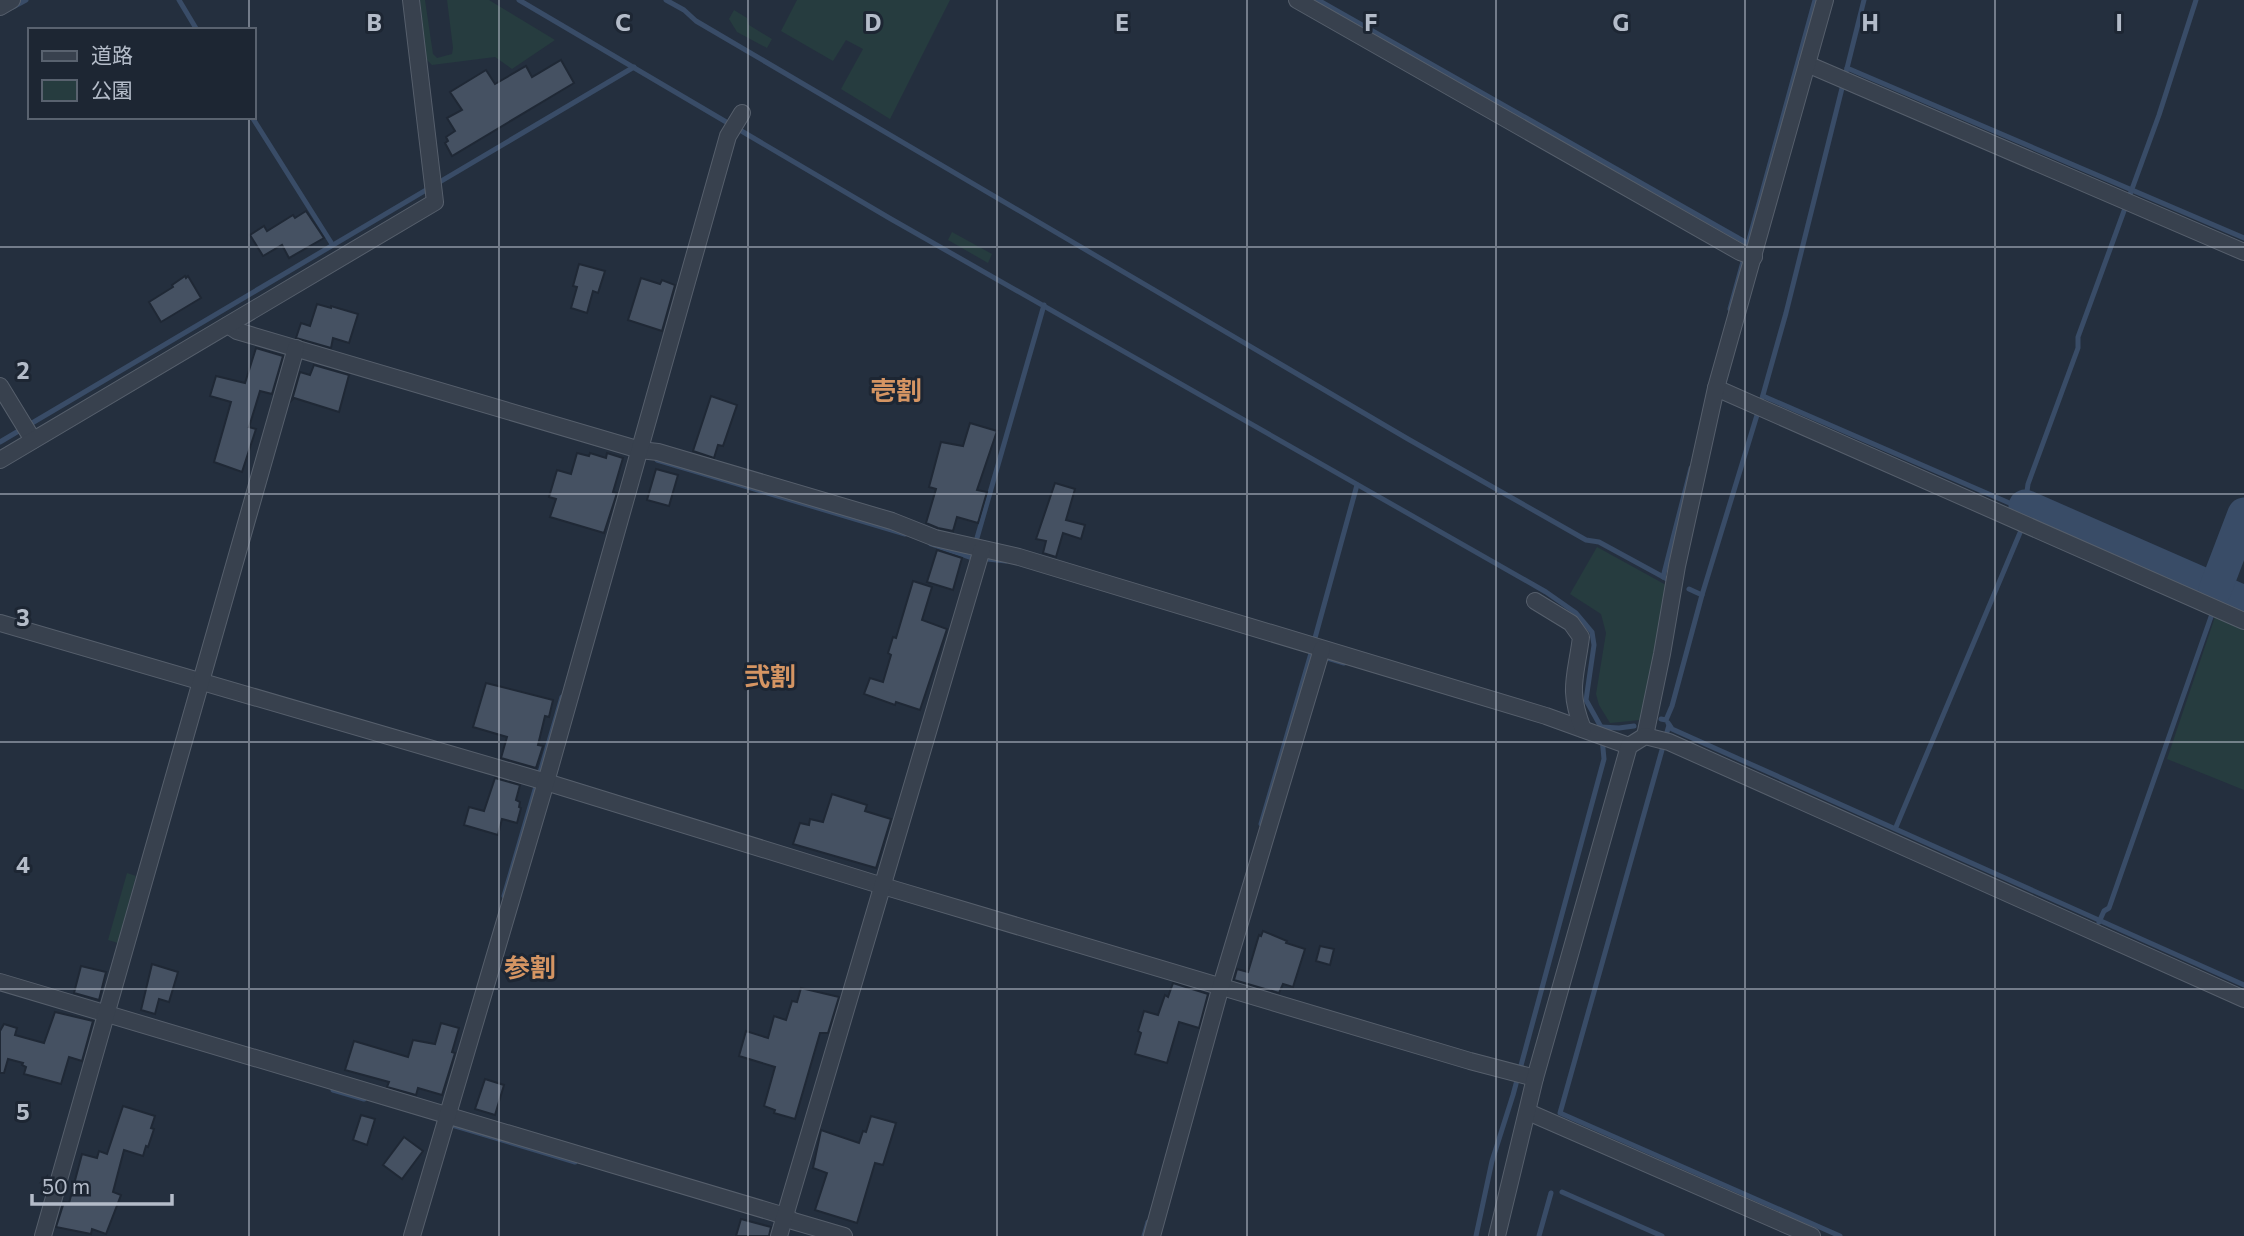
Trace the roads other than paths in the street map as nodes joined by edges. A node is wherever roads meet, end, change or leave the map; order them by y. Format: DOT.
graph roads {
  1 [pos="12,0"];
  2 [pos="411,0"];
  3 [pos="1297,0"];
  4 [pos="1825,0"];
  5 [pos="0,7"];
  6 [pos="1807,64"];
  7 [pos="737,122"];
  8 [pos="2244,252"];
  9 [pos="1748,255"];
  10 [pos="228,325"];
  11 [pos="295,353"];
  12 [pos="0,386"];
  13 [pos="1716,388"];
  14 [pos="27,431"];
  15 [pos="640,450"];
  16 [pos="0,460"];
  17 [pos="980,557"];
  18 [pos="1535,601"];
  19 [pos="2244,621"];
  20 [pos="0,623"];
  21 [pos="1321,654"];
  22 [pos="198,683"];
  23 [pos="1587,730"];
  24 [pos="1658,739"];
  25 [pos="1629,746"];
  26 [pos="539,780"];
  27 [pos="883,886"];
  28 [pos="0,982"];
  29 [pos="1221,986"];
  30 [pos="2244,999"];
  31 [pos="105,1018"];
  32 [pos="1525,1075"];
  33 [pos="1528,1112"];
  34 [pos="446,1116"];
  35 [pos="785,1216"];
  36 [pos="43,1236"];
  37 [pos="412,1236"];
  38 [pos="779,1236"];
  39 [pos="845,1236"];
  40 [pos="1152,1236"];
  41 [pos="1497,1236"];
  42 [pos="1812,1236"];
  1 -- 5 [label="street"];
  2 -- 10 [label="street"];
  3 -- 9 [label="street"];
  4 -- 6 [label="street"];
  6 -- 8 [label="street"];
  6 -- 9 [label="street"];
  7 -- 15 [label="street"];
  9 -- 13 [label="street"];
  10 -- 11 [label="street"];
  10 -- 14 [label="street"];
  11 -- 15 [label="street"];
  11 -- 22 [label="street"];
  12 -- 14 [label="street"];
  13 -- 19 [label="street"];
  13 -- 24 [label="street"];
  14 -- 16 [label="street"];
  15 -- 17 [label="street"];
  15 -- 26 [label="street"];
  17 -- 21 [label="street"];
  17 -- 27 [label="street"];
  18 -- 23 [label="street"];
  20 -- 22 [label="street"];
  21 -- 23 [label="street"];
  21 -- 29 [label="street"];
  22 -- 26 [label="street"];
  22 -- 31 [label="street"];
  23 -- 25 [label="street"];
  24 -- 25 [label="street"];
  24 -- 30 [label="street"];
  25 -- 32 [label="street"];
  26 -- 27 [label="street"];
  26 -- 34 [label="street"];
  27 -- 29 [label="street"];
  27 -- 35 [label="street"];
  28 -- 31 [label="street"];
  29 -- 32 [label="street"];
  29 -- 40 [label="street"];
  31 -- 34 [label="street"];
  31 -- 36 [label="street"];
  32 -- 33 [label="street"];
  33 -- 41 [label="street"];
  33 -- 42 [label="street"];
  34 -- 35 [label="street"];
  34 -- 37 [label="street"];
  35 -- 38 [label="street"];
  35 -- 39 [label="street"];
}
